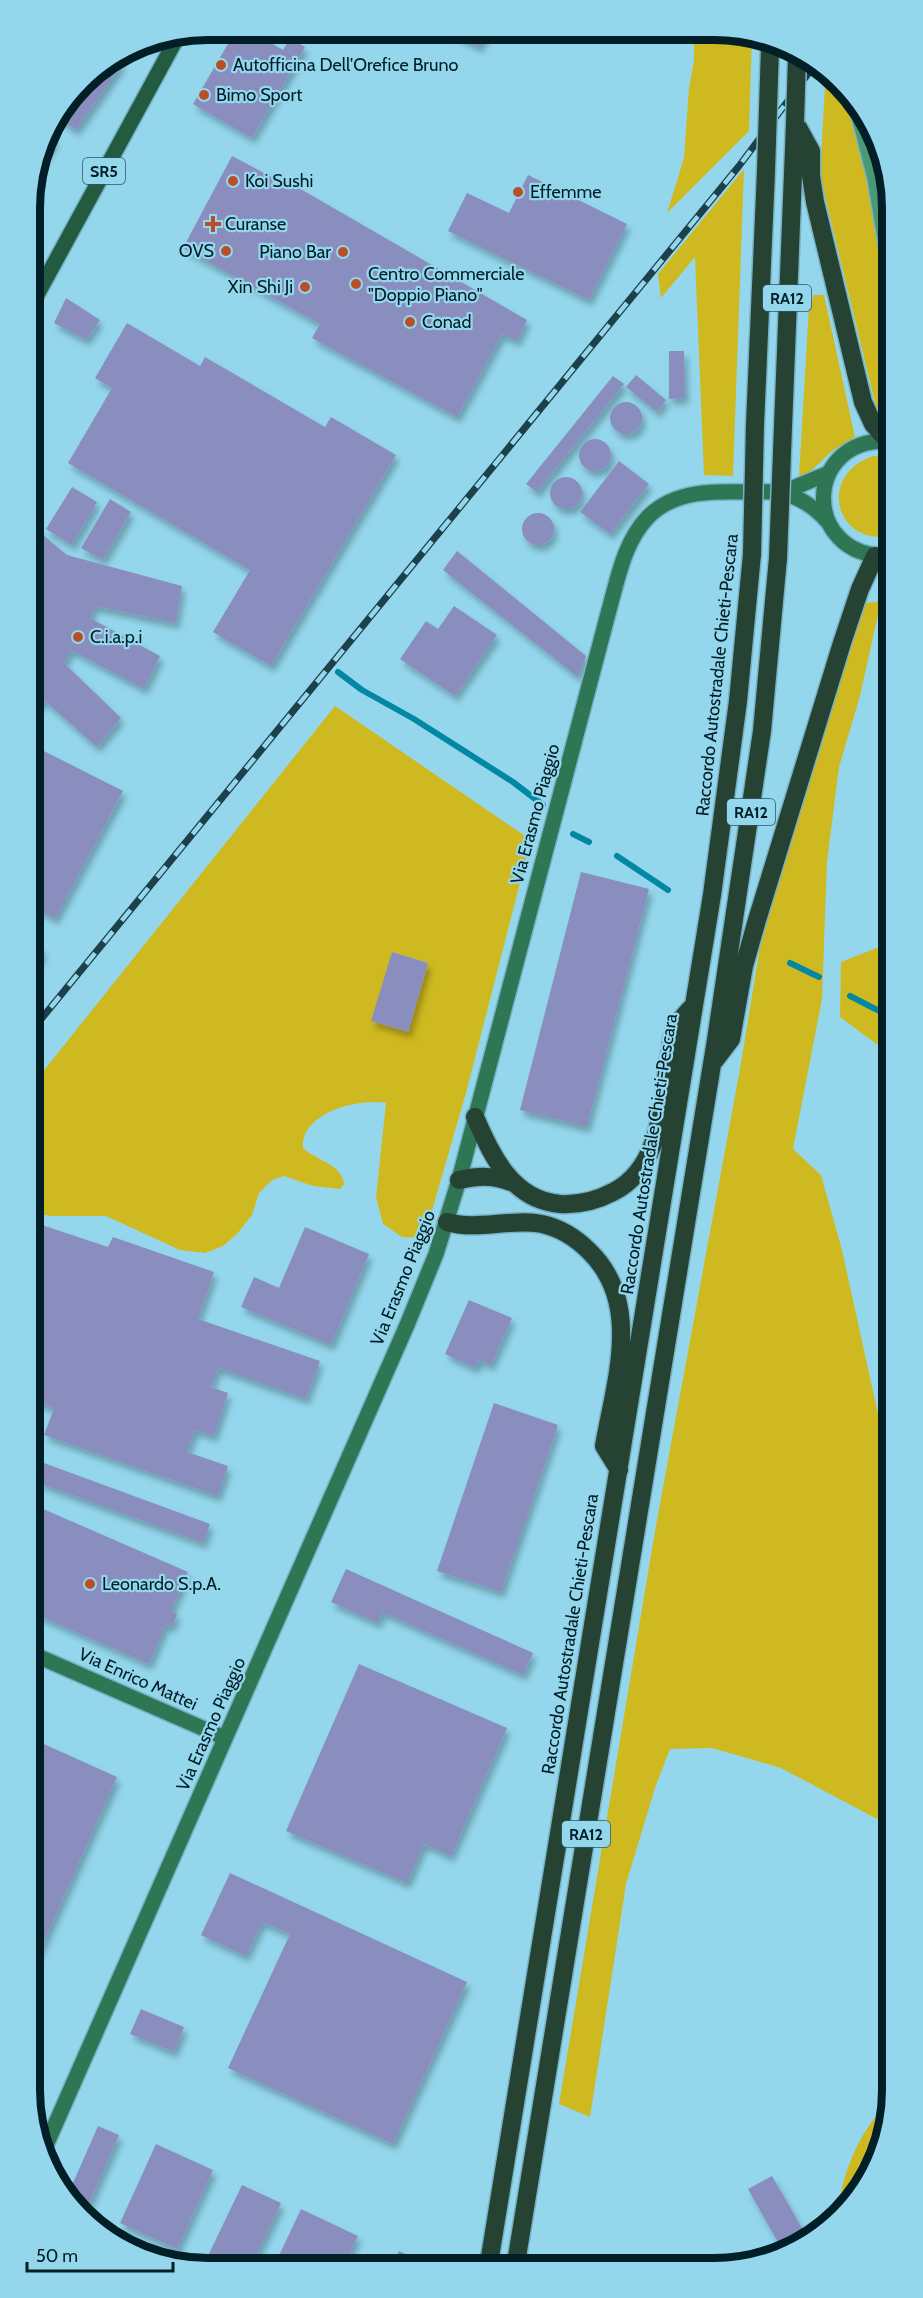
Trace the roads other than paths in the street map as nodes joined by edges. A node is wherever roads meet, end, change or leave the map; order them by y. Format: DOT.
graph roads {
  1 [pos="173,45"];
  2 [pos="770,50"];
  3 [pos="797,63"];
  4 [pos="795,122"];
  5 [pos="863,130"];
  6 [pos="882,220"];
  7 [pos="41,288"];
  8 [pos="882,434"];
  9 [pos="882,441"];
  10 [pos="829,473"];
  11 [pos="781,493"];
  12 [pos="827,521"];
  13 [pos="881,556"];
  14 [pos="694,1004"];
  15 [pos="712,1064"];
  16 [pos="475,1117"];
  17 [pos="459,1180"];
  18 [pos="511,1182"];
  19 [pos="447,1222"];
  20 [pos="619,1470"];
  21 [pos="41,1658"];
  22 [pos="225,1738"];
  23 [pos="48,2140"];
  24 [pos="490,2258"];
  25 [pos="517,2258"];
  1 -- 7 [label="main road, SR5"];
  2 -- 14 [label="highway, Raccordo Autostradale Chieti-Pescara / RA12, bridge"];
  3 -- 4 [label="highway, RA12, bridge"];
  4 -- 8 [label="highway"];
  4 -- 15 [label="highway, RA12, bridge"];
  5 -- 6 [label="street"];
  9 -- 10 [label="street"];
  10 -- 11 [label="street, Via Erasmo Piaggio"];
  10 -- 12 [label="street"];
  11 -- 12 [label="street, Via Erasmo Piaggio"];
  11 -- 16 [label="street, Via Erasmo Piaggio"];
  12 -- 13 [label="street, Via Erasmo Piaggio"];
  13 -- 15 [label="highway"];
  14 -- 18 [label="highway"];
  14 -- 20 [label="highway, Raccordo Autostradale Chieti-Pescara / RA12"];
  15 -- 25 [label="highway, RA12"];
  16 -- 17 [label="street, Via Erasmo Piaggio"];
  16 -- 18 [label="highway"];
  17 -- 18 [label="highway"];
  17 -- 19 [label="street, Via Erasmo Piaggio"];
  19 -- 20 [label="highway"];
  19 -- 22 [label="street, Via Erasmo Piaggio"];
  20 -- 24 [label="highway, Raccordo Autostradale Chieti-Pescara / RA12"];
  21 -- 22 [label="street, Via Enrico Mattei"];
  22 -- 23 [label="street, Via Erasmo Piaggio"];
}
